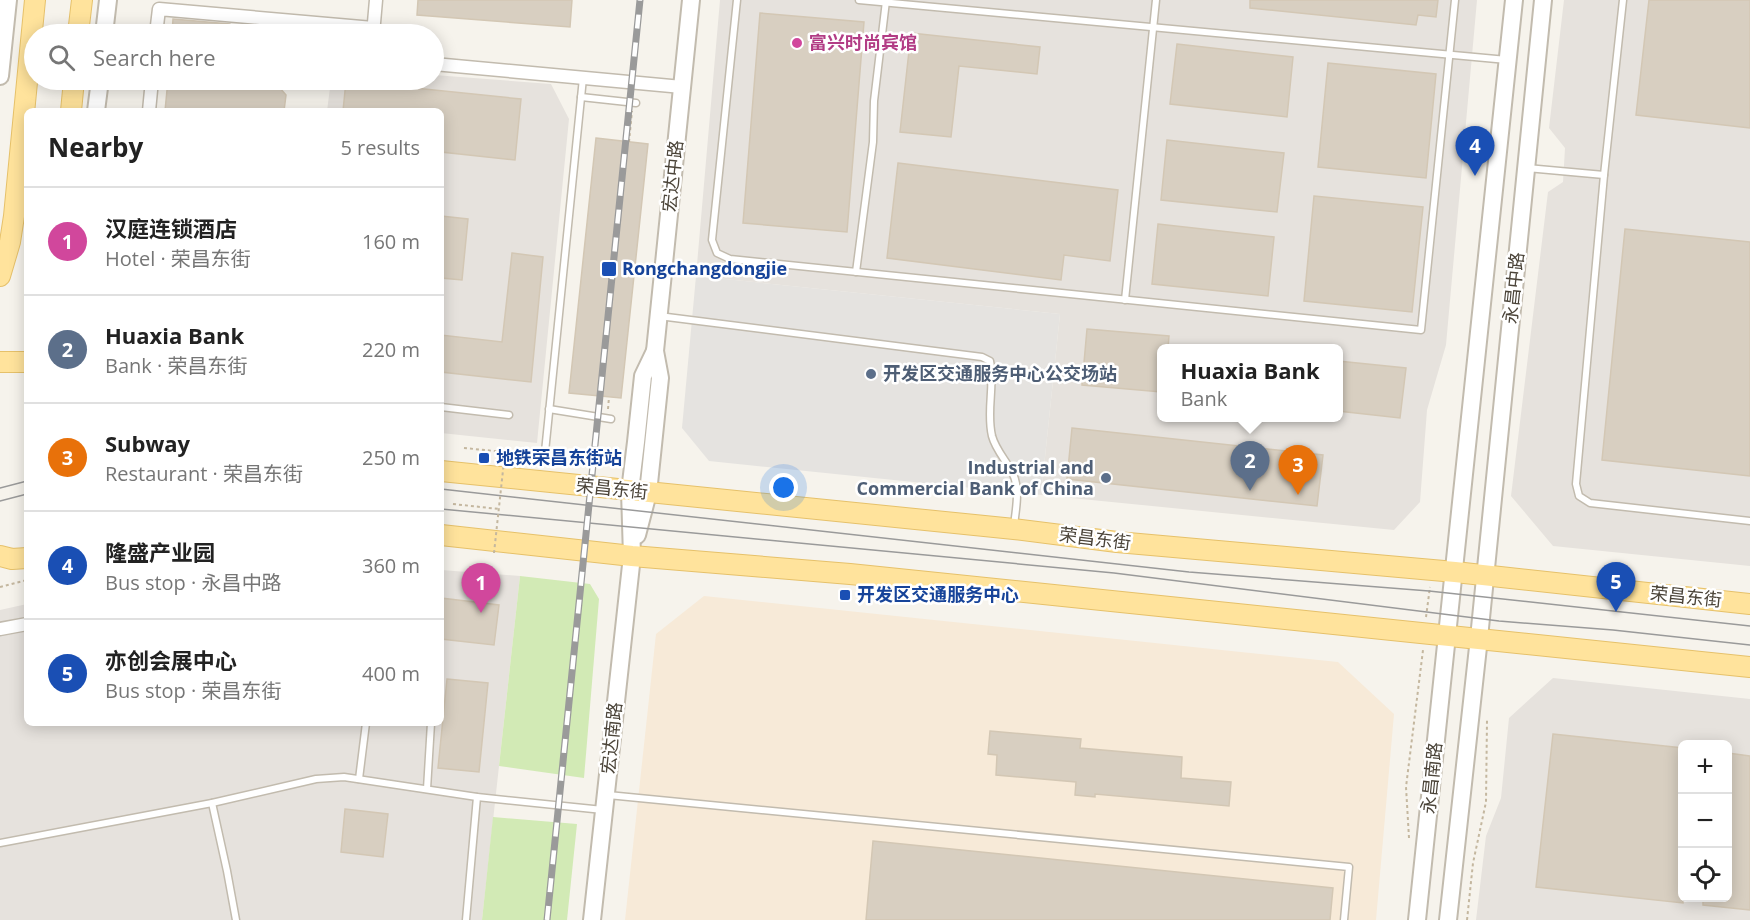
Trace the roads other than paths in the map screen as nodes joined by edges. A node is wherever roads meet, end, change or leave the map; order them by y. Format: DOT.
graph roads {
  1 [pos="8,0"];
  2 [pos="35,0"];
  3 [pos="82,0"];
  4 [pos="108,0"];
  5 [pos="376,0"];
  6 [pos="691,0"];
  7 [pos="737,0"];
  8 [pos="859,0"];
  9 [pos="1156,0"];
  10 [pos="1455,0"];
  11 [pos="1514,0"];
  12 [pos="1543,0"];
  13 [pos="1623,0"];
  14 [pos="886,1"];
  15 [pos="33,24"];
  16 [pos="79,24"];
  17 [pos="105,24"];
  18 [pos="157,24"];
  19 [pos="299,24"];
  20 [pos="374,24"];
  21 [pos="1153,27"];
  22 [pos="1449,54"];
  23 [pos="1508,60"];
  24 [pos="444,64"];
  25 [pos="0,76"];
  26 [pos="583,78"];
  27 [pos="682,87"];
  28 [pos="26,90"];
  29 [pos="73,90"];
  30 [pos="99,90"];
  31 [pos="151,90"];
  32 [pos="580,97"];
  33 [pos="634,103"];
  34 [pos="24,108"];
  35 [pos="71,108"];
  36 [pos="96,108"];
  37 [pos="149,108"];
  38 [pos="24,112"];
  39 [pos="1526,168"];
  40 [pos="1604,175"];
  41 [pos="856,272"];
  42 [pos="0,276"];
  43 [pos="1125,300"];
  44 [pos="658,316"];
  45 [pos="0,362"];
  46 [pos="24,362"];
  47 [pos="444,407"];
  48 [pos="549,409"];
  49 [pos="509,415"];
  50 [pos="609,418"];
  51 [pos="545,452"];
  52 [pos="444,471"];
  53 [pos="639,492"];
  54 [pos="1750,521"];
  55 [pos="1014,529"];
  56 [pos="444,534"];
  57 [pos="632,556"];
  58 [pos="1455,572"];
  59 [pos="1485,576"];
  60 [pos="1750,604"];
  61 [pos="24,625"];
  62 [pos="0,629"];
  63 [pos="1447,636"];
  64 [pos="1479,638"];
  65 [pos="1750,667"];
  66 [pos="366,726"];
  67 [pos="431,726"];
  68 [pos="359,779"];
  69 [pos="427,789"];
  70 [pos="477,797"];
  71 [pos="604,802"];
  72 [pos="212,803"];
  73 [pos="0,843"];
  74 [pos="236,920"];
  75 [pos="466,920"];
  76 [pos="592,920"];
  77 [pos="1344,920"];
  78 [pos="1417,920"];
  79 [pos="1448,920"];
  1 -- 25 [label="street"];
  2 -- 15 [label="main road"];
  3 -- 16 [label="main road"];
  4 -- 17 [label="street"];
  5 -- 20 [label="street"];
  6 -- 27 [label="street, 宏达中路"];
  7 -- 41 [label="lane"];
  8 -- 14 [label="lane"];
  9 -- 21 [label="lane"];
  10 -- 22 [label="lane"];
  11 -- 23 [label="street, 永昌中路"];
  12 -- 39 [label="street, 永昌中路"];
  13 -- 40 [label="lane"];
  14 -- 21 [label="lane"];
  14 -- 41 [label="lane"];
  18 -- 19 [label="street"];
  21 -- 22 [label="lane"];
  21 -- 43 [label="lane"];
  22 -- 23 [label="lane"];
  22 -- 43 [label="lane"];
  23 -- 58 [label="street, 永昌中路"];
  24 -- 26 [label="street"];
  26 -- 27 [label="street"];
  26 -- 32 [label="lane"];
  27 -- 44 [label="street, 宏达中路"];
  28 -- 34 [label="main road"];
  29 -- 35 [label="main road"];
  30 -- 36 [label="street"];
  31 -- 37 [label="street"];
  32 -- 33 [label="lane"];
  32 -- 48 [label="lane"];
  38 -- 42 [label="main road"];
  39 -- 40 [label="lane"];
  39 -- 59 [label="street, 永昌中路"];
  40 -- 54 [label="lane"];
  41 -- 43 [label="lane"];
  44 -- 53 [label="street, 宏达中路"];
  44 -- 55 [label="lane"];
  45 -- 46 [label="main road"];
  47 -- 49 [label="lane"];
  48 -- 50 [label="lane"];
  48 -- 51 [label="lane"];
  52 -- 53 [label="main road, 荣昌东街"];
  53 -- 55 [label="main road, 荣昌东街"];
  53 -- 57 [label="street, 宏达南路"];
  55 -- 58 [label="main road, 荣昌东街"];
  56 -- 57 [label="main road"];
  57 -- 63 [label="main road"];
  57 -- 71 [label="street, 宏达南路"];
  58 -- 59 [label="main road, 荣昌东街"];
  58 -- 63 [label="street, 永昌中路"];
  59 -- 60 [label="main road, 荣昌东街"];
  59 -- 64 [label="street, 永昌中路"];
  61 -- 62 [label="street"];
  63 -- 64 [label="main road"];
  63 -- 78 [label="street, 永昌南路"];
  64 -- 65 [label="main road"];
  64 -- 79 [label="street, 永昌南路"];
  66 -- 68 [label="lane"];
  67 -- 69 [label="lane"];
  68 -- 69 [label="lane"];
  68 -- 72 [label="lane"];
  69 -- 70 [label="lane"];
  70 -- 71 [label="lane"];
  70 -- 75 [label="lane"];
  71 -- 76 [label="street, 宏达南路"];
  71 -- 77 [label="lane"];
  72 -- 73 [label="lane"];
  72 -- 74 [label="lane"];
}
